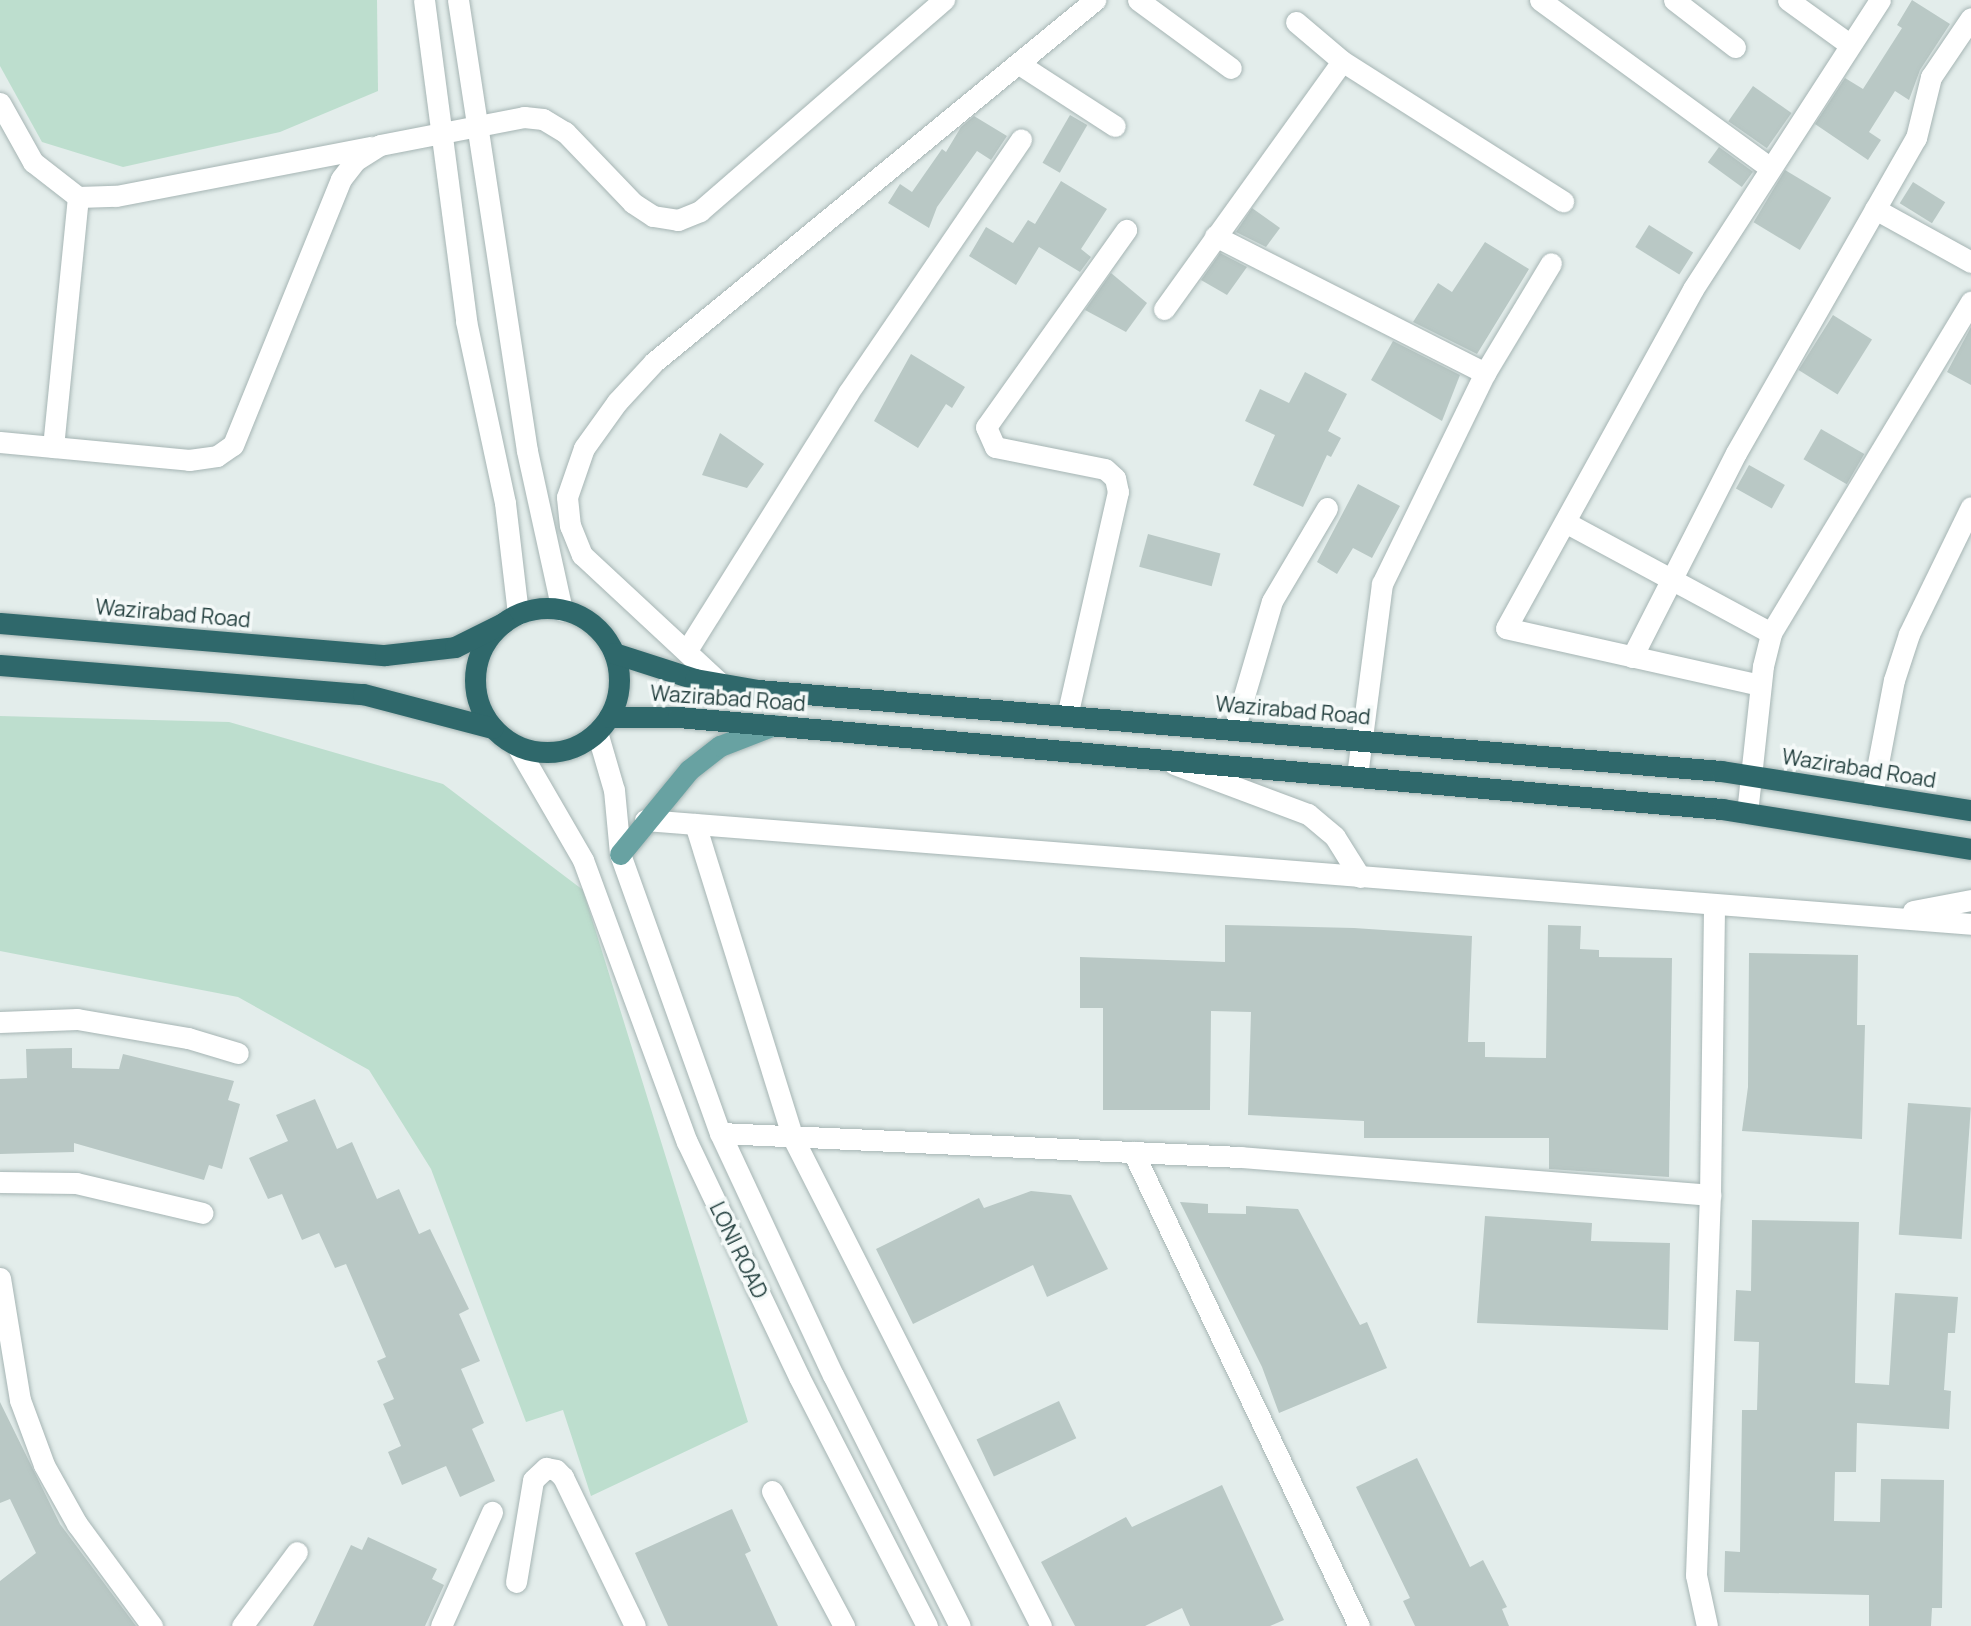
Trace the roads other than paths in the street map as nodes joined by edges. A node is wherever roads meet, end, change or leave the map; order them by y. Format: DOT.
graph roads {
  1 [pos="424,0"];
  2 [pos="458,0"];
  3 [pos="944,0"];
  4 [pos="1095,0"];
  5 [pos="1138,0"];
  6 [pos="1540,0"];
  7 [pos="1674,0"];
  8 [pos="1788,0"];
  9 [pos="1880,0"];
  10 [pos="1971,18"];
  11 [pos="1296,22"];
  12 [pos="1849,44"];
  13 [pos="1735,47"];
  14 [pos="1342,61"];
  15 [pos="1019,64"];
  16 [pos="1231,68"];
  17 [pos="0,103"];
  18 [pos="476,126"];
  19 [pos="1115,126"];
  20 [pos="441,133"];
  21 [pos="1021,139"];
  22 [pos="380,145"];
  23 [pos="1770,168"];
  24 [pos="78,197"];
  25 [pos="1563,201"];
  26 [pos="1875,209"];
  27 [pos="1126,230"];
  28 [pos="1215,236"];
  29 [pos="1971,262"];
  30 [pos="1551,263"];
  31 [pos="1971,302"];
  32 [pos="1164,309"];
  33 [pos="1485,373"];
  34 [pos="0,442"];
  35 [pos="53,447"];
  36 [pos="1971,507"];
  37 [pos="1327,508"];
  38 [pos="1565,522"];
  39 [pos="1670,578"];
  40 [pos="562,610"];
  41 [pos="511,618"];
  42 [pos="0,623"];
  43 [pos="1771,633"];
  44 [pos="687,650"];
  45 [pos="614,653"];
  46 [pos="1632,657"];
  47 [pos="0,665"];
  48 [pos="721,684"];
  49 [pos="1760,685"];
  50 [pos="1067,716"];
  51 [pos="603,724"];
  52 [pos="774,725"];
  53 [pos="493,728"];
  54 [pos="1234,730"];
  55 [pos="1360,741"];
  56 [pos="517,746"];
  57 [pos="1163,759"];
  58 [pos="1357,776"];
  59 [pos="1751,776"];
  60 [pos="1872,795"];
  61 [pos="1971,810"];
  62 [pos="1747,813"];
  63 [pos="645,820"];
  64 [pos="695,824"];
  65 [pos="1971,849"];
  66 [pos="620,854"];
  67 [pos="1360,877"];
  68 [pos="1971,900"];
  69 [pos="1714,905"];
  70 [pos="1894,915"];
  71 [pos="1971,924"];
  72 [pos="0,1021"];
  73 [pos="238,1053"];
  74 [pos="720,1133"];
  75 [pos="793,1138"];
  76 [pos="1133,1152"];
  77 [pos="0,1182"];
  78 [pos="1710,1195"];
  79 [pos="203,1213"];
  80 [pos="0,1278"];
  81 [pos="815,1336"];
  82 [pos="786,1349"];
  83 [pos="772,1491"];
  84 [pos="492,1512"];
  85 [pos="297,1552"];
  86 [pos="516,1582"];
  87 [pos="1702,1624"];
  88 [pos="152,1626"];
  89 [pos="242,1626"];
  90 [pos="441,1626"];
  91 [pos="635,1626"];
  92 [pos="844,1626"];
  93 [pos="928,1626"];
  94 [pos="960,1626"];
  95 [pos="1041,1626"];
  96 [pos="1359,1626"];
  1 -- 20 [label="street"];
  2 -- 18 [label="street"];
  3 -- 18 [label="street"];
  4 -- 15 [label="street"];
  5 -- 16 [label="street"];
  6 -- 23 [label="street"];
  7 -- 13 [label="street"];
  8 -- 12 [label="street"];
  9 -- 12 [label="street"];
  10 -- 26 [label="street"];
  11 -- 14 [label="street"];
  12 -- 23 [label="street"];
  14 -- 25 [label="street"];
  14 -- 28 [label="street"];
  15 -- 19 [label="street"];
  15 -- 44 [label="street"];
  17 -- 24 [label="street"];
  18 -- 20 [label="street"];
  18 -- 40 [label="street"];
  20 -- 22 [label="street"];
  20 -- 41 [label="street"];
  21 -- 44 [label="street"];
  22 -- 24 [label="street"];
  22 -- 35 [label="street"];
  23 -- 38 [label="street"];
  24 -- 35 [label="street"];
  26 -- 29 [label="street"];
  26 -- 39 [label="street"];
  27 -- 50 [label="street"];
  28 -- 32 [label="street"];
  28 -- 33 [label="street"];
  30 -- 33 [label="street"];
  31 -- 43 [label="street"];
  33 -- 55 [label="street"];
  34 -- 35 [label="street"];
  36 -- 60 [label="street"];
  37 -- 54 [label="street"];
  38 -- 39 [label="street"];
  38 -- 46 [label="street"];
  39 -- 43 [label="street"];
  39 -- 46 [label="street"];
  40 -- 41 [label="highway"];
  40 -- 45 [label="highway"];
  41 -- 42 [label="highway, Wazirabad Road"];
  41 -- 53 [label="highway"];
  43 -- 49 [label="street"];
  44 -- 48 [label="street"];
  45 -- 48 [label="highway, Wazirabad Road"];
  45 -- 51 [label="highway"];
  46 -- 49 [label="street"];
  47 -- 53 [label="highway"];
  48 -- 50 [label="highway, Wazirabad Road"];
  49 -- 59 [label="street"];
  50 -- 54 [label="highway, Wazirabad Road"];
  51 -- 52 [label="highway, Wazirabad Road"];
  51 -- 56 [label="highway"];
  51 -- 66 [label="street, LONI ROAD"];
  52 -- 57 [label="highway, Wazirabad Road"];
  52 -- 63 [label="main road"];
  53 -- 56 [label="highway"];
  54 -- 55 [label="highway, Wazirabad Road"];
  55 -- 58 [label="street"];
  55 -- 59 [label="highway, Wazirabad Road"];
  56 -- 82 [label="street, LONI ROAD"];
  57 -- 58 [label="highway, Wazirabad Road"];
  57 -- 67 [label="street"];
  58 -- 62 [label="highway, Wazirabad Road"];
  59 -- 60 [label="highway, Wazirabad Road"];
  59 -- 62 [label="street"];
  60 -- 61 [label="highway, Wazirabad Road"];
  62 -- 65 [label="highway, Wazirabad Road"];
  63 -- 64 [label="street"];
  63 -- 66 [label="main road"];
  64 -- 67 [label="street"];
  64 -- 75 [label="street"];
  66 -- 74 [label="street, LONI ROAD"];
  67 -- 69 [label="street"];
  68 -- 70 [label="street"];
  69 -- 70 [label="street"];
  69 -- 78 [label="street"];
  70 -- 71 [label="street"];
  72 -- 73 [label="street"];
  74 -- 75 [label="street"];
  74 -- 81 [label="street, LONI ROAD"];
  75 -- 76 [label="street"];
  75 -- 95 [label="street"];
  76 -- 78 [label="street"];
  76 -- 96 [label="street"];
  77 -- 79 [label="street"];
  78 -- 87 [label="street"];
  80 -- 88 [label="street"];
  81 -- 82 [label="street"];
  81 -- 94 [label="street, LONI ROAD"];
  82 -- 93 [label="street, LONI ROAD"];
  83 -- 92 [label="street"];
  84 -- 90 [label="street"];
  85 -- 89 [label="street"];
  86 -- 91 [label="street"];
}
